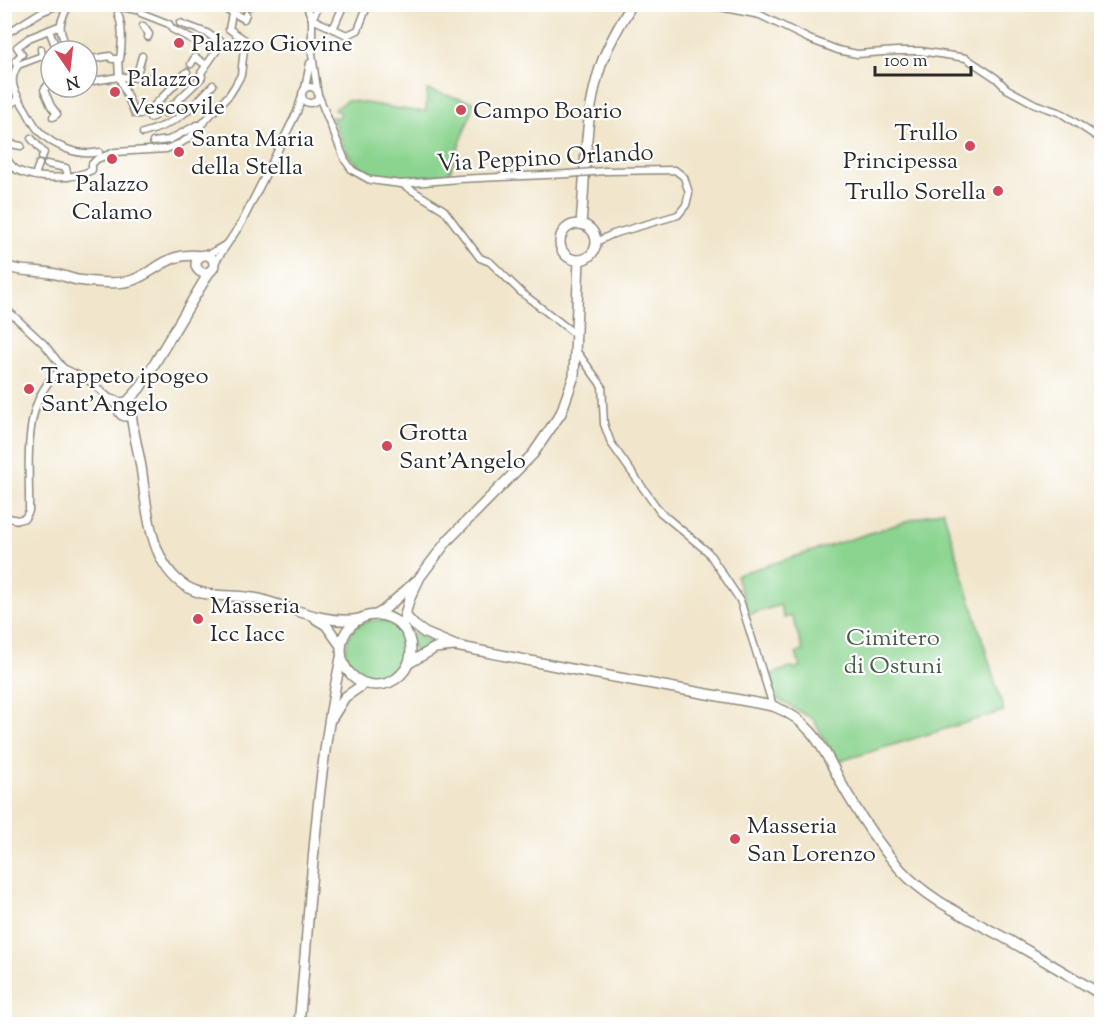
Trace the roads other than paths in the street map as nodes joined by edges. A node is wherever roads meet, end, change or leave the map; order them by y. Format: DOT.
graph roads {
  1 [pos="9,4"];
  2 [pos="108,4"];
  3 [pos="218,4"];
  4 [pos="306,4"];
  5 [pos="320,4"];
  6 [pos="344,4"];
  7 [pos="368,4"];
  8 [pos="632,4"];
  9 [pos="705,4"];
  10 [pos="71,5"];
  11 [pos="5,7"];
  12 [pos="118,14"];
  13 [pos="232,14"];
  14 [pos="245,16"];
  15 [pos="312,19"];
  16 [pos="180,23"];
  17 [pos="59,26"];
  18 [pos="143,26"];
  19 [pos="333,29"];
  20 [pos="49,30"];
  21 [pos="4,35"];
  22 [pos="148,37"];
  23 [pos="53,39"];
  24 [pos="64,39"];
  25 [pos="193,40"];
  26 [pos="39,53"];
  27 [pos="312,54"];
  28 [pos="142,56"];
  29 [pos="99,58"];
  30 [pos="118,59"];
  31 [pos="191,64"];
  32 [pos="18,65"];
  33 [pos="206,65"];
  34 [pos="187,72"];
  35 [pos="119,77"];
  36 [pos="136,78"];
  37 [pos="153,78"];
  38 [pos="99,80"];
  39 [pos="213,85"];
  40 [pos="305,89"];
  41 [pos="302,96"];
  42 [pos="19,99"];
  43 [pos="48,99"];
  44 [pos="316,99"];
  45 [pos="7,106"];
  46 [pos="297,112"];
  47 [pos="165,113"];
  48 [pos="4,114"];
  49 [pos="53,117"];
  50 [pos="201,125"];
  51 [pos="39,130"];
  52 [pos="143,133"];
  53 [pos="1101,140"];
  54 [pos="153,142"];
  55 [pos="7,144"];
  56 [pos="21,146"];
  57 [pos="99,152"];
  58 [pos="4,155"];
  59 [pos="47,164"];
  60 [pos="35,175"];
  61 [pos="68,177"];
  62 [pos="401,184"];
  63 [pos="582,224"];
  64 [pos="230,241"];
  65 [pos="596,242"];
  66 [pos="579,260"];
  67 [pos="205,264"];
  68 [pos="4,267"];
  69 [pos="4,307"];
  70 [pos="575,334"];
  71 [pos="575,349"];
  72 [pos="63,368"];
  73 [pos="126,408"];
  74 [pos="4,517"];
  75 [pos="420,577"];
  76 [pos="306,613"];
  77 [pos="376,615"];
  78 [pos="405,615"];
  79 [pos="360,619"];
  80 [pos="403,628"];
  81 [pos="425,633"];
  82 [pos="341,646"];
  83 [pos="456,646"];
  84 [pos="341,658"];
  85 [pos="409,663"];
  86 [pos="364,684"];
  87 [pos="773,706"];
  88 [pos="329,722"];
  89 [pos="1101,995"];
  90 [pos="299,1024"];
  1 -- 11 [label="street"];
  2 -- 25 [label="street"];
  3 -- 13 [label="street"];
  4 -- 15 [label="street, Via Peppino Orlando"];
  5 -- 15 [label="street"];
  6 -- 19 [label="street"];
  7 -- 19 [label="street"];
  8 -- 63 [label="street"];
  9 -- 53 [label="street"];
  10 -- 17 [label="street"];
  10 -- 21 [label="street"];
  12 -- 30 [label="street"];
  13 -- 14 [label="street"];
  13 -- 50 [label="street"];
  15 -- 19 [label="street"];
  15 -- 27 [label="street, Via Peppino Orlando"];
  16 -- 33 [label="street"];
  17 -- 20 [label="street"];
  17 -- 24 [label="street"];
  18 -- 22 [label="street"];
  20 -- 23 [label="street"];
  20 -- 32 [label="street"];
  26 -- 32 [label="street"];
  27 -- 40 [label="street, Via Peppino Orlando"];
  27 -- 44 [label="street, Via Peppino Orlando"];
  28 -- 36 [label="street"];
  29 -- 30 [label="street"];
  30 -- 35 [label="street"];
  31 -- 33 [label="street"];
  32 -- 42 [label="street"];
  33 -- 47 [label="street"];
  34 -- 35 [label="street"];
  35 -- 36 [label="street"];
  35 -- 38 [label="street"];
  36 -- 37 [label="street"];
  39 -- 52 [label="street"];
  40 -- 41 [label="street, Via Peppino Orlando"];
  40 -- 44 [label="street"];
  41 -- 44 [label="street"];
  41 -- 46 [label="street, Via Peppino Orlando"];
  42 -- 45 [label="street"];
  42 -- 51 [label="street"];
  43 -- 49 [label="street"];
  44 -- 46 [label="street"];
  44 -- 62 [label="street, Via Peppino Orlando"];
  45 -- 48 [label="street"];
  46 -- 64 [label="street, Via Peppino Orlando"];
  50 -- 54 [label="street"];
  50 -- 61 [label="street"];
  51 -- 57 [label="street"];
  51 -- 60 [label="street"];
  55 -- 56 [label="street"];
  58 -- 60 [label="street"];
  59 -- 61 [label="street"];
  60 -- 61 [label="street"];
  62 -- 65 [label="street, Via Peppino Orlando, bridge"];
  62 -- 70 [label="street"];
  63 -- 65 [label="street"];
  63 -- 66 [label="street"];
  64 -- 67 [label="street, Via Peppino Orlando"];
  64 -- 67 [label="street"];
  65 -- 66 [label="street"];
  66 -- 70 [label="street"];
  67 -- 68 [label="street"];
  67 -- 73 [label="street"];
  69 -- 72 [label="street"];
  70 -- 71 [label="street"];
  71 -- 75 [label="street"];
  71 -- 87 [label="street"];
  72 -- 73 [label="street"];
  72 -- 74 [label="street"];
  73 -- 76 [label="street"];
  75 -- 77 [label="street"];
  75 -- 78 [label="street"];
  76 -- 79 [label="street"];
  76 -- 82 [label="street"];
  77 -- 79 [label="street"];
  77 -- 80 [label="street"];
  78 -- 80 [label="street"];
  78 -- 81 [label="street"];
  79 -- 82 [label="street"];
  80 -- 81 [label="street"];
  80 -- 85 [label="street"];
  81 -- 83 [label="street"];
  82 -- 84 [label="street"];
  83 -- 85 [label="street"];
  83 -- 87 [label="street"];
  84 -- 86 [label="street"];
  84 -- 88 [label="street"];
  85 -- 86 [label="street"];
  86 -- 88 [label="street"];
  87 -- 89 [label="street"];
  88 -- 90 [label="street"];
}
